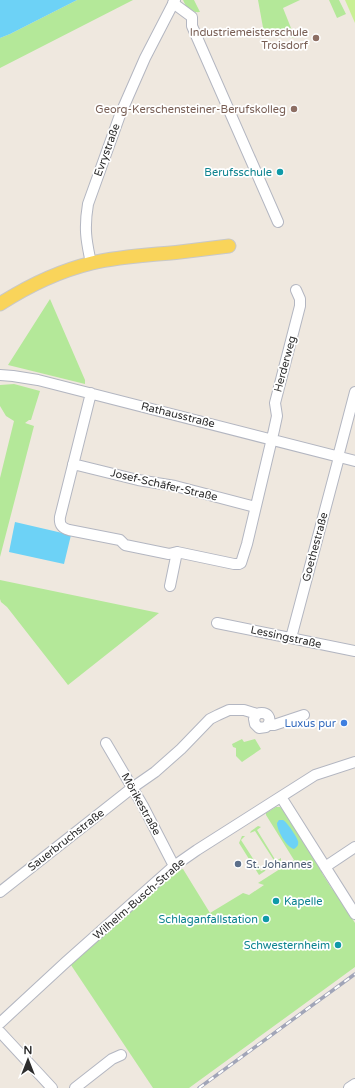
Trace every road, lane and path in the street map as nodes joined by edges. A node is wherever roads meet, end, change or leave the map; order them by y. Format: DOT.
graph roads {
  1 [pos="174,2"];
  2 [pos="278,222"];
  3 [pos="229,246"];
  4 [pos="91,263"];
  5 [pos="296,290"];
  6 [pos="0,304"];
  7 [pos="0,375"];
  8 [pos="355,392"];
  9 [pos="91,393"];
  10 [pos="272,439"];
  11 [pos="338,456"];
  12 [pos="355,460"];
  13 [pos="73,464"];
  14 [pos="255,507"];
  15 [pos="177,552"];
  16 [pos="170,586"];
  17 [pos="217,623"];
  18 [pos="291,638"];
  19 [pos="355,651"];
  20 [pos="304,715"];
  21 [pos="106,742"];
  22 [pos="355,762"];
  23 [pos="132,788"];
  24 [pos="281,797"];
  25 [pos="355,847"];
  26 [pos="174,866"];
  27 [pos="325,867"];
  28 [pos="0,892"];
  29 [pos="355,914"];
  30 [pos="0,1023"];
  31 [pos="0,1032"];
  32 [pos="121,1055"];
  33 [pos="355,1084"];
  34 [pos="52,1088"];
  35 [pos="74,1088"];
  36 [pos="349,1088"];
  1 -- 2 [label="street"];
  1 -- 4 [label="street, Evrystraße"];
  3 -- 4 [label="main road"];
  4 -- 6 [label="main road"];
  5 -- 10 [label="street, Herderweg"];
  7 -- 9 [label="street, Rathausstraße"];
  8 -- 11 [label="street, Goethestraße"];
  9 -- 10 [label="street, Rathausstraße"];
  9 -- 13 [label="street"];
  10 -- 11 [label="street, Rathausstraße"];
  10 -- 14 [label="street, Herderweg"];
  11 -- 12 [label="street, Rathausstraße"];
  11 -- 18 [label="street, Goethestraße"];
  13 -- 14 [label="street, Josef-Schäfer-Straße"];
  13 -- 15 [label="street"];
  14 -- 15 [label="street, Herderweg"];
  15 -- 16 [label="street"];
  17 -- 18 [label="street, Lessingstraße"];
  18 -- 19 [label="street, Lessingstraße"];
  20 -- 23 [label="street, Sauerbruchstraße"];
  21 -- 23 [label="street, Mörikestraße"];
  22 -- 24 [label="street, Wilhelm-Busch-Straße"];
  23 -- 26 [label="street, Mörikestraße"];
  23 -- 28 [label="street, Sauerbruchstraße"];
  24 -- 26 [label="street, Wilhelm-Busch-Straße"];
  24 -- 27 [label="street"];
  25 -- 27 [label="street"];
  26 -- 30 [label="street, Wilhelm-Busch-Straße"];
  27 -- 29 [label="street"];
  31 -- 34 [label="street"];
  32 -- 35 [label="street"];
  33 -- 36 [label="street"];
}
